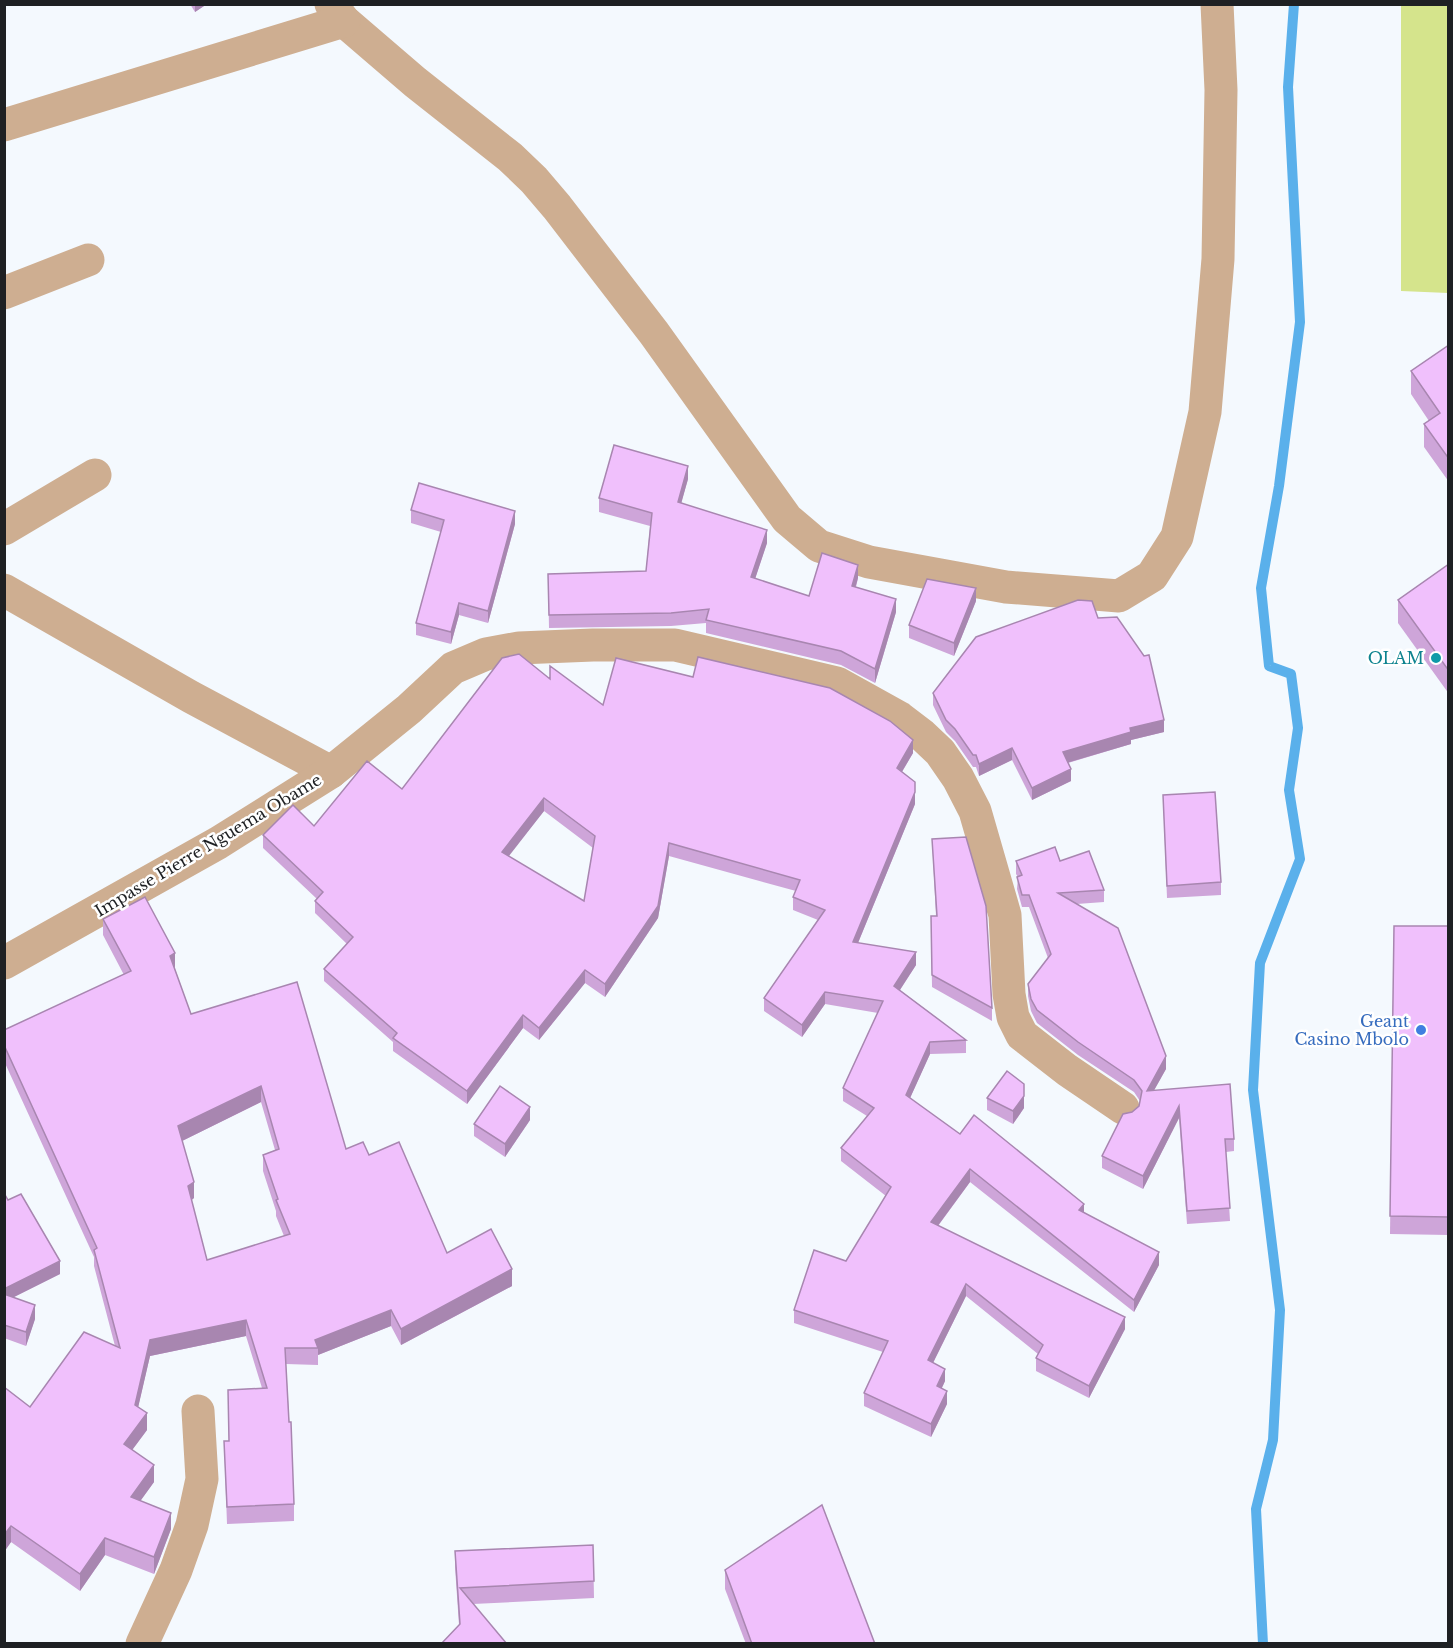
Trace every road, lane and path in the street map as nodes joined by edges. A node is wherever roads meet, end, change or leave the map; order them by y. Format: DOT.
graph roads {
  1 [pos="1217,4"];
  2 [pos="337,13"];
  3 [pos="4,125"];
  4 [pos="88,260"];
  5 [pos="4,293"];
  6 [pos="95,475"];
  7 [pos="4,529"];
  8 [pos="4,590"];
  9 [pos="331,772"];
  10 [pos="4,963"];
  11 [pos="1123,1108"];
  12 [pos="198,1411"];
  13 [pos="141,1644"];
  1 -- 2 [label="street"];
  2 -- 3 [label="street"];
  4 -- 5 [label="street"];
  6 -- 7 [label="street"];
  8 -- 9 [label="street"];
  9 -- 10 [label="street, Impasse Pierre Nguema Obame"];
  9 -- 11 [label="street, Impasse Pierre Nguema Obame"];
  12 -- 13 [label="street"];
}
